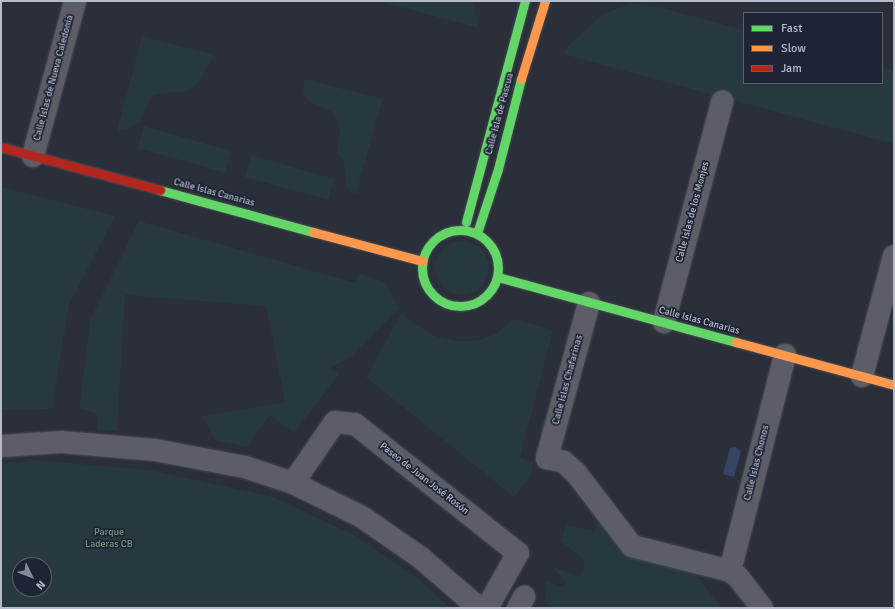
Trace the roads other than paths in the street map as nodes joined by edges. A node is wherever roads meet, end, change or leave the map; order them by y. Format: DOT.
graph roads {
  1 [pos="76,1"];
  2 [pos="525,1"];
  3 [pos="545,1"];
  4 [pos="722,102"];
  5 [pos="1,147"];
  6 [pos="33,156"];
  7 [pos="464,230"];
  8 [pos="477,233"];
  9 [pos="894,256"];
  10 [pos="422,261"];
  11 [pos="498,277"];
  12 [pos="589,303"];
  13 [pos="664,322"];
  14 [pos="784,355"];
  15 [pos="862,376"];
  16 [pos="894,385"];
  17 [pos="1,446"];
  18 [pos="293,483"];
  19 [pos="730,571"];
  20 [pos="479,608"];
  21 [pos="487,608"];
  22 [pos="762,608"];
  1 -- 6 [label="street, Calle Islas de Nueva Caledonia"];
  2 -- 7 [label="street, Calle Isla de Pascua"];
  3 -- 8 [label="street, Calle Isla de Pascua"];
  4 -- 13 [label="street, Calle Islas de los Monjes"];
  5 -- 6 [label="street, Calle Islas Canarias"];
  6 -- 10 [label="street, Calle Islas Canarias"];
  7 -- 8 [label="street"];
  7 -- 10 [label="street"];
  8 -- 11 [label="street"];
  9 -- 15 [label="street"];
  10 -- 11 [label="street"];
  11 -- 12 [label="street, Calle Islas Canarias"];
  12 -- 13 [label="street, Calle Islas Canarias"];
  12 -- 19 [label="street, Calle Islas Chafarinas"];
  13 -- 14 [label="street, Calle Islas Canarias"];
  14 -- 15 [label="street, Calle Islas Canarias"];
  14 -- 19 [label="street, Calle Islas Chonos"];
  15 -- 16 [label="street, Calle Islas Canarias"];
  17 -- 18 [label="street"];
  18 -- 20 [label="street"];
  18 -- 21 [label="street, Paseo de Juan José Rosón"];
  19 -- 22 [label="street"];
}
